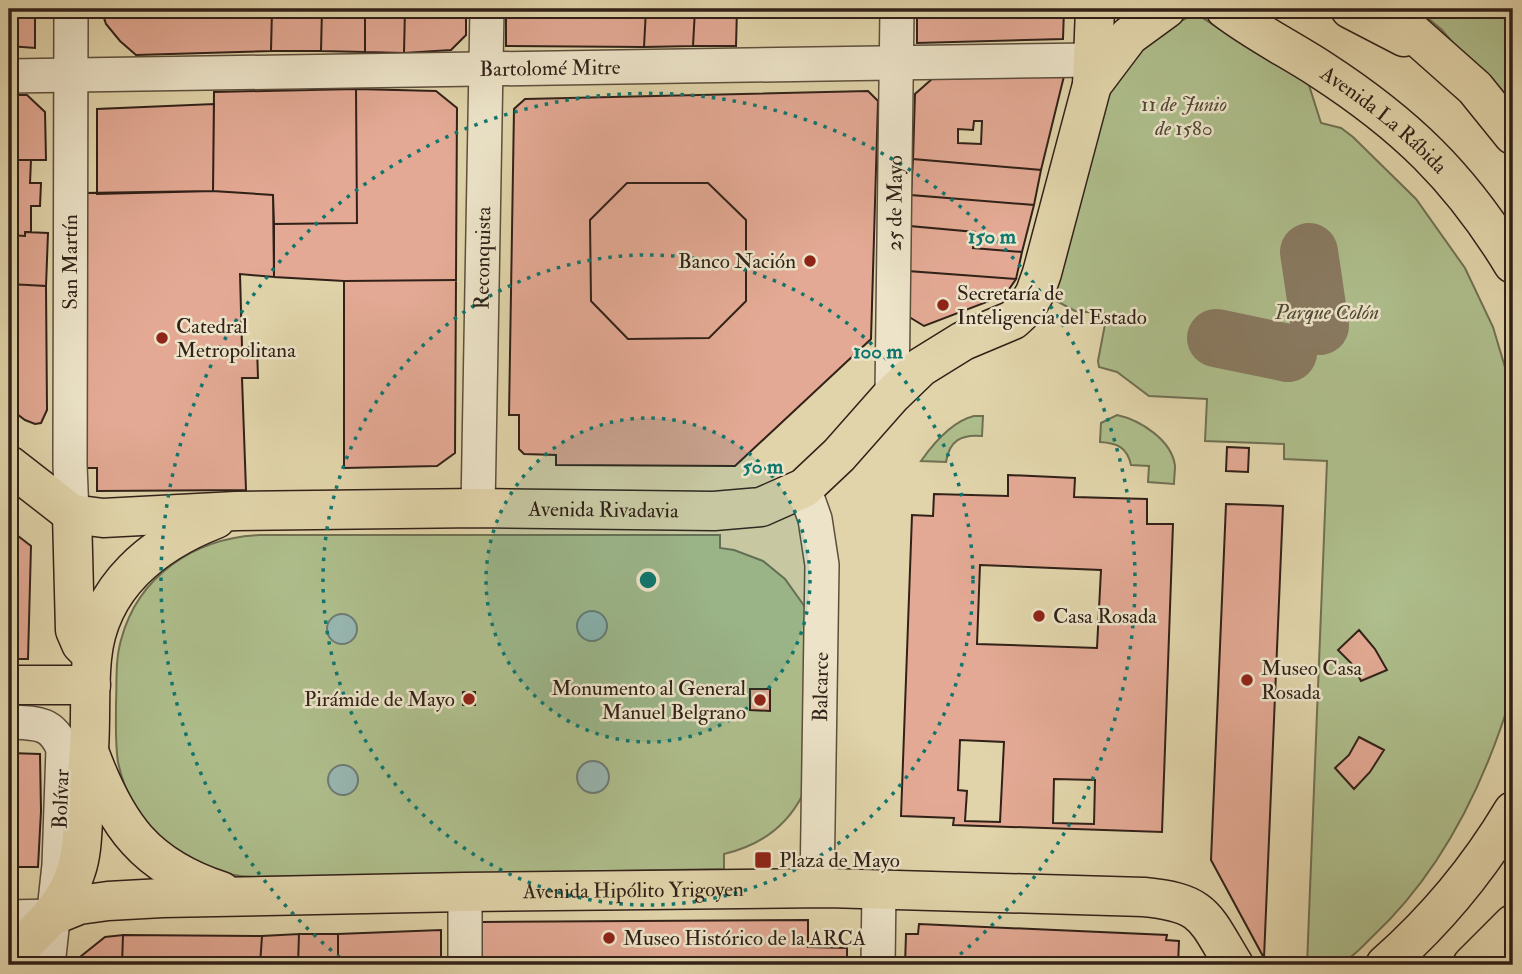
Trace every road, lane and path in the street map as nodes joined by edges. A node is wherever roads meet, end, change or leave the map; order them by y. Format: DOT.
graph roads {
  1 [pos="71,9"];
  2 [pos="487,9"];
  3 [pos="897,9"];
  4 [pos="1094,9"];
  5 [pos="1166,9"];
  6 [pos="1225,9"];
  7 [pos="1350,9"];
  8 [pos="1386,9"];
  9 [pos="1436,55"];
  10 [pos="896,65"];
  11 [pos="486,71"];
  12 [pos="1092,73"];
  13 [pos="69,75"];
  14 [pos="9,76"];
  15 [pos="1513,135"];
  16 [pos="1513,264"];
  17 [pos="892,395"];
  18 [pos="12,472"];
  19 [pos="804,488"];
  20 [pos="478,508"];
  21 [pos="236,511"];
  22 [pos="72,514"];
  23 [pos="91,670"];
  24 [pos="9,685"];
  25 [pos="9,722"];
  26 [pos="89,750"];
  27 [pos="1513,811"];
  28 [pos="817,888"];
  29 [pos="879,889"];
  30 [pos="465,892"];
  31 [pos="240,897"];
  32 [pos="52,916"];
  33 [pos="9,917"];
  34 [pos="1208,923"];
  35 [pos="1513,924"];
  36 [pos="9,958"];
  37 [pos="48,965"];
  38 [pos="465,965"];
  39 [pos="878,965"];
  40 [pos="1204,965"];
  41 [pos="1234,965"];
  42 [pos="1385,965"];
  43 [pos="1472,965"];
  1 -- 13 [label="street, San Martín"];
  2 -- 11 [label="street, Reconquista"];
  3 -- 10 [label="street, 25 de Mayo"];
  4 -- 12 [label="main road"];
  5 -- 12 [label="main road"];
  6 -- 16 [label="main road, Avenida La Rábida"];
  7 -- 9 [label="main road"];
  8 -- 9 [label="main road"];
  9 -- 15 [label="main road"];
  10 -- 11 [label="street, Bartolomé Mitre"];
  10 -- 12 [label="street, Bartolomé Mitre"];
  10 -- 17 [label="street, 25 de Mayo"];
  11 -- 13 [label="street, Bartolomé Mitre"];
  11 -- 20 [label="street, Reconquista"];
  12 -- 17 [label="main road, Avenida Rivadavia"];
  13 -- 14 [label="street, Bartolomé Mitre"];
  13 -- 22 [label="street, San Martín"];
  17 -- 19 [label="main road, Avenida Rivadavia"];
  18 -- 22 [label="main road"];
  19 -- 20 [label="main road, Avenida Rivadavia"];
  19 -- 28 [label="street, Balcarce"];
  20 -- 21 [label="main road, Avenida Rivadavia"];
  21 -- 22 [label="main road, Avenida Rivadavia"];
  21 -- 23 [label="main road, Bolívar"];
  22 -- 23 [label="main road"];
  23 -- 24 [label="main road"];
  23 -- 26 [label="main road, Bolívar"];
  25 -- 32 [label="street, Bolívar"];
  26 -- 31 [label="main road, Bolívar"];
  26 -- 32 [label="main road, Bolívar"];
  27 -- 42 [label="main road"];
  28 -- 29 [label="main road, Avenida Hipólito Yrigoyen"];
  28 -- 30 [label="main road, Avenida Hipólito Yrigoyen"];
  29 -- 34 [label="main road, Avenida Hipólito Yrigoyen"];
  29 -- 39 [label="street"];
  30 -- 31 [label="main road, Avenida Hipólito Yrigoyen"];
  30 -- 38 [label="street"];
  31 -- 32 [label="main road, Avenida Hipólito Yrigoyen"];
  32 -- 33 [label="street"];
  32 -- 36 [label="main road"];
  32 -- 37 [label="street, Bolívar"];
  34 -- 40 [label="main road"];
  34 -- 41 [label="main road"];
  35 -- 43 [label="main road"];
}
